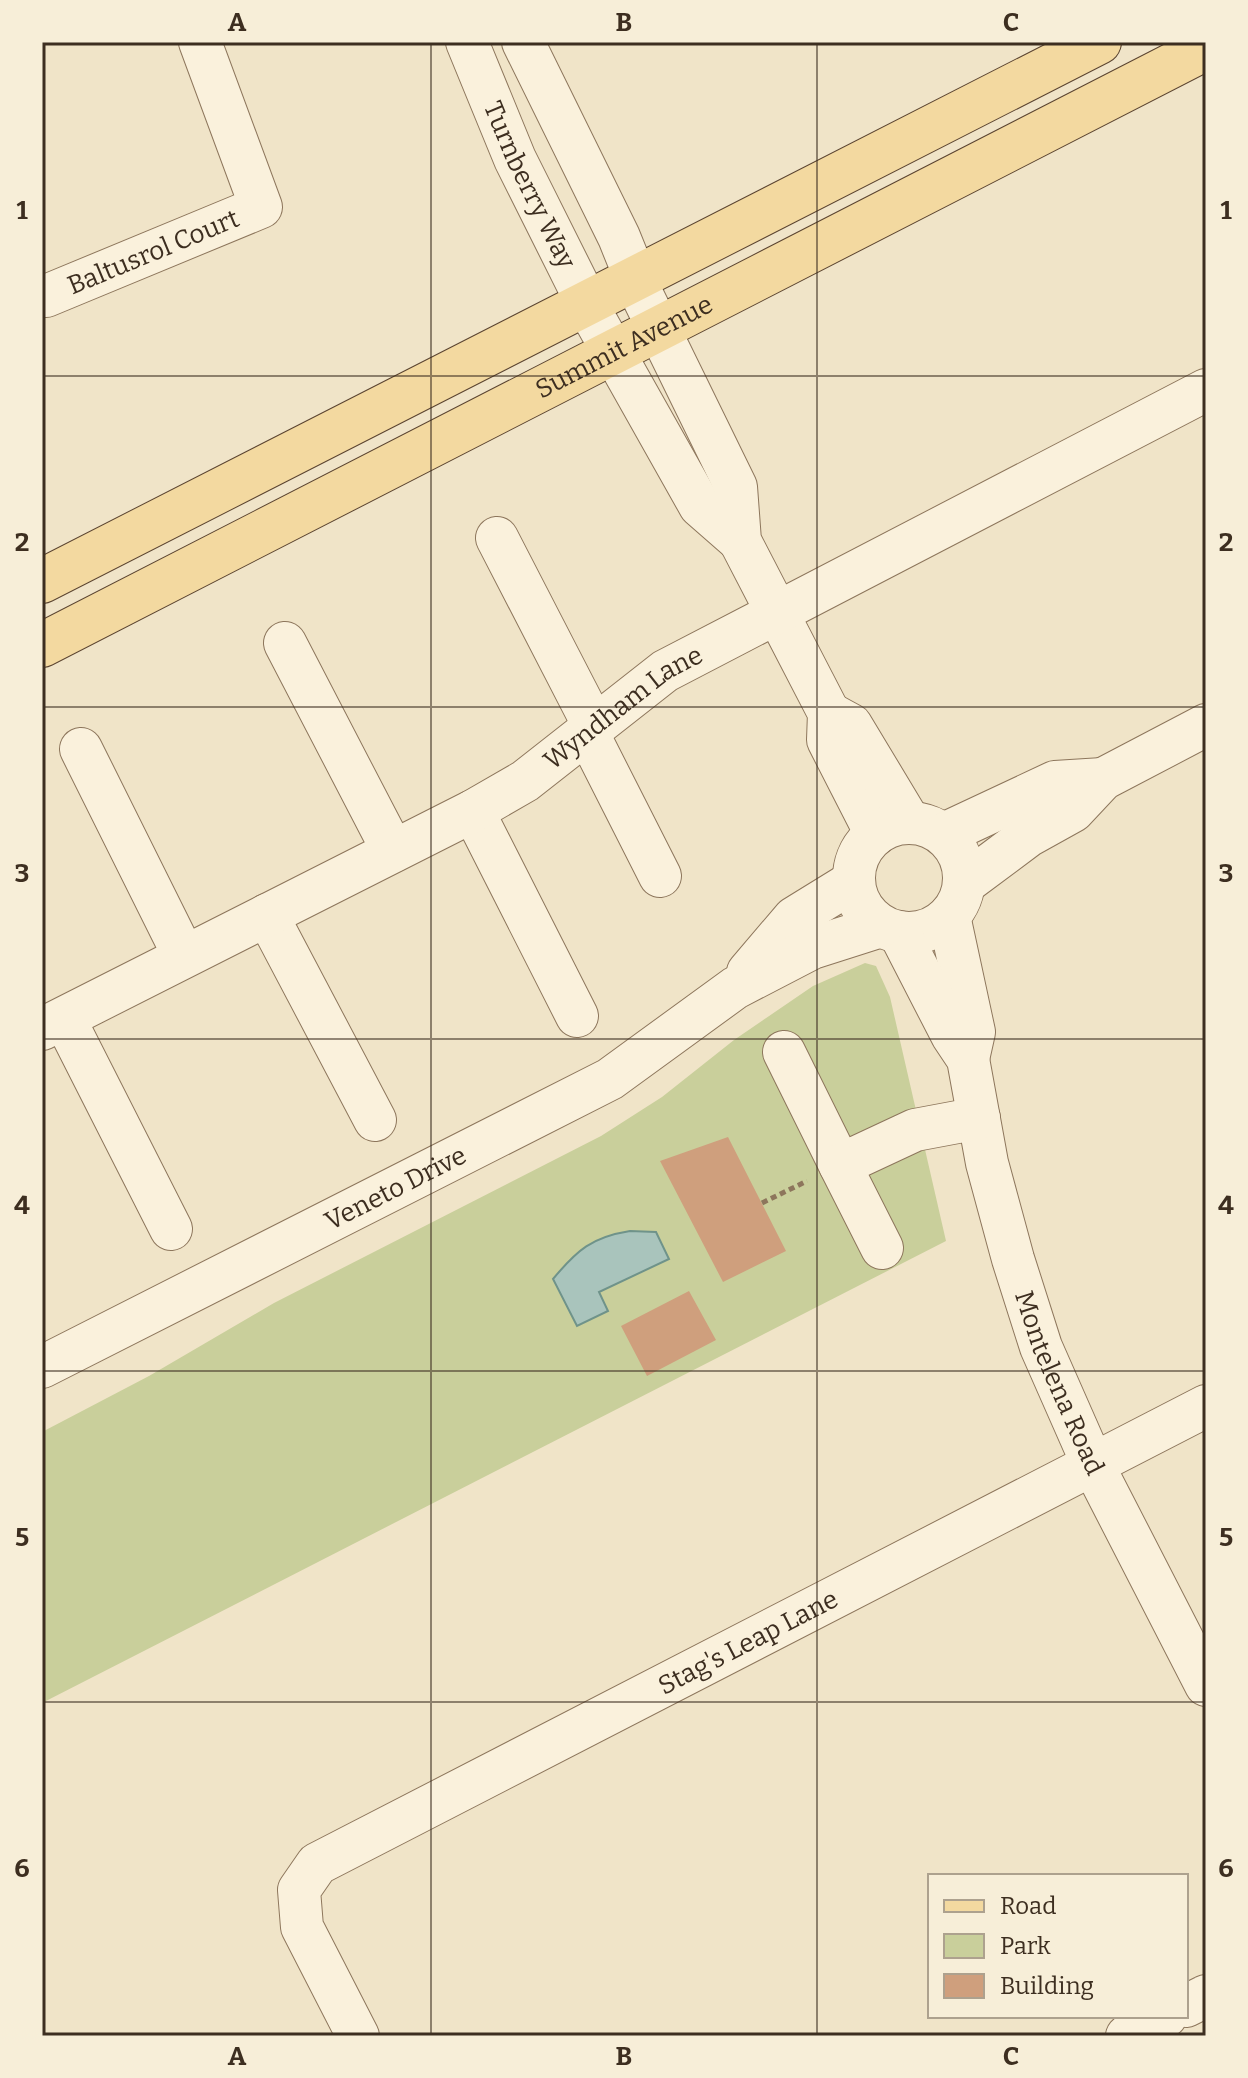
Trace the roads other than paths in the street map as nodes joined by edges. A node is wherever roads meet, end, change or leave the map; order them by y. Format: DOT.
graph roads {
  1 [pos="200,42"];
  2 [pos="467,42"];
  3 [pos="523,42"];
  4 [pos="1099,42"];
  5 [pos="1206,48"];
  6 [pos="46,296"];
  7 [pos="645,302"];
  8 [pos="599,326"];
  9 [pos="1206,390"];
  10 [pos="497,538"];
  11 [pos="740,541"];
  12 [pos="42,581"];
  13 [pos="775,613"];
  14 [pos="285,643"];
  15 [pos="42,645"];
  16 [pos="1206,725"];
  17 [pos="590,729"];
  18 [pos="81,749"];
  19 [pos="1103,779"];
  20 [pos="473,811"];
  21 [pos="910,830"];
  22 [pos="393,851"];
  23 [pos="660,876"];
  24 [pos="854,881"];
  25 [pos="957,899"];
  26 [pos="267,915"];
  27 [pos="890,929"];
  28 [pos="184,956"];
  29 [pos="735,988"];
  30 [pos="577,1016"];
  31 [pos="53,1024"];
  32 [pos="784,1052"];
  33 [pos="968,1059"];
  34 [pos="979,1118"];
  35 [pos="375,1120"];
  36 [pos="840,1165"];
  37 [pos="171,1229"];
  38 [pos="882,1248"];
  39 [pos="42,1367"];
  40 [pos="1206,1406"];
  41 [pos="1093,1465"];
  42 [pos="1206,1685"];
  43 [pos="1206,1996"];
  44 [pos="1188,2005"];
  45 [pos="1162,2018"];
  46 [pos="358,2036"];
  47 [pos="1127,2036"];
  1 -- 6 [label="street, Baltusrol Court"];
  2 -- 8 [label="street, Turnberry Way"];
  3 -- 7 [label="street, Turnberry Way"];
  4 -- 7 [label="main road, Summit Avenue"];
  5 -- 7 [label="main road, Summit Avenue"];
  7 -- 8 [label="main road, Summit Avenue"];
  7 -- 11 [label="street"];
  8 -- 11 [label="street"];
  8 -- 12 [label="main road, Summit Avenue"];
  8 -- 15 [label="main road, Summit Avenue"];
  9 -- 13 [label="street, Wyndham Lane"];
  10 -- 17 [label="street"];
  11 -- 13 [label="street"];
  13 -- 17 [label="street, Wyndham Lane"];
  13 -- 21 [label="street"];
  14 -- 22 [label="street"];
  16 -- 19 [label="street"];
  17 -- 20 [label="street, Wyndham Lane"];
  17 -- 23 [label="street"];
  18 -- 28 [label="street"];
  19 -- 21 [label="street"];
  19 -- 25 [label="street"];
  20 -- 22 [label="street, Wyndham Lane"];
  20 -- 30 [label="street"];
  21 -- 24 [label="street"];
  21 -- 25 [label="street"];
  22 -- 26 [label="street, Wyndham Lane"];
  24 -- 27 [label="street"];
  24 -- 29 [label="street, Veneto Drive"];
  25 -- 27 [label="street"];
  25 -- 33 [label="street, Montelena Road"];
  26 -- 28 [label="street, Wyndham Lane"];
  26 -- 35 [label="street"];
  27 -- 29 [label="street, Veneto Drive"];
  27 -- 33 [label="street, Montelena Road"];
  28 -- 31 [label="street, Wyndham Lane"];
  29 -- 39 [label="street, Veneto Drive"];
  31 -- 37 [label="street"];
  32 -- 36 [label="street"];
  33 -- 34 [label="street, Montelena Road"];
  34 -- 36 [label="street"];
  34 -- 41 [label="street, Montelena Road"];
  36 -- 38 [label="street"];
  40 -- 41 [label="street, Stag's Leap Lane"];
  41 -- 42 [label="street, Montelena Road"];
  41 -- 46 [label="street, Stag's Leap Lane"];
  43 -- 44 [label="street"];
  45 -- 47 [label="street"];
}
